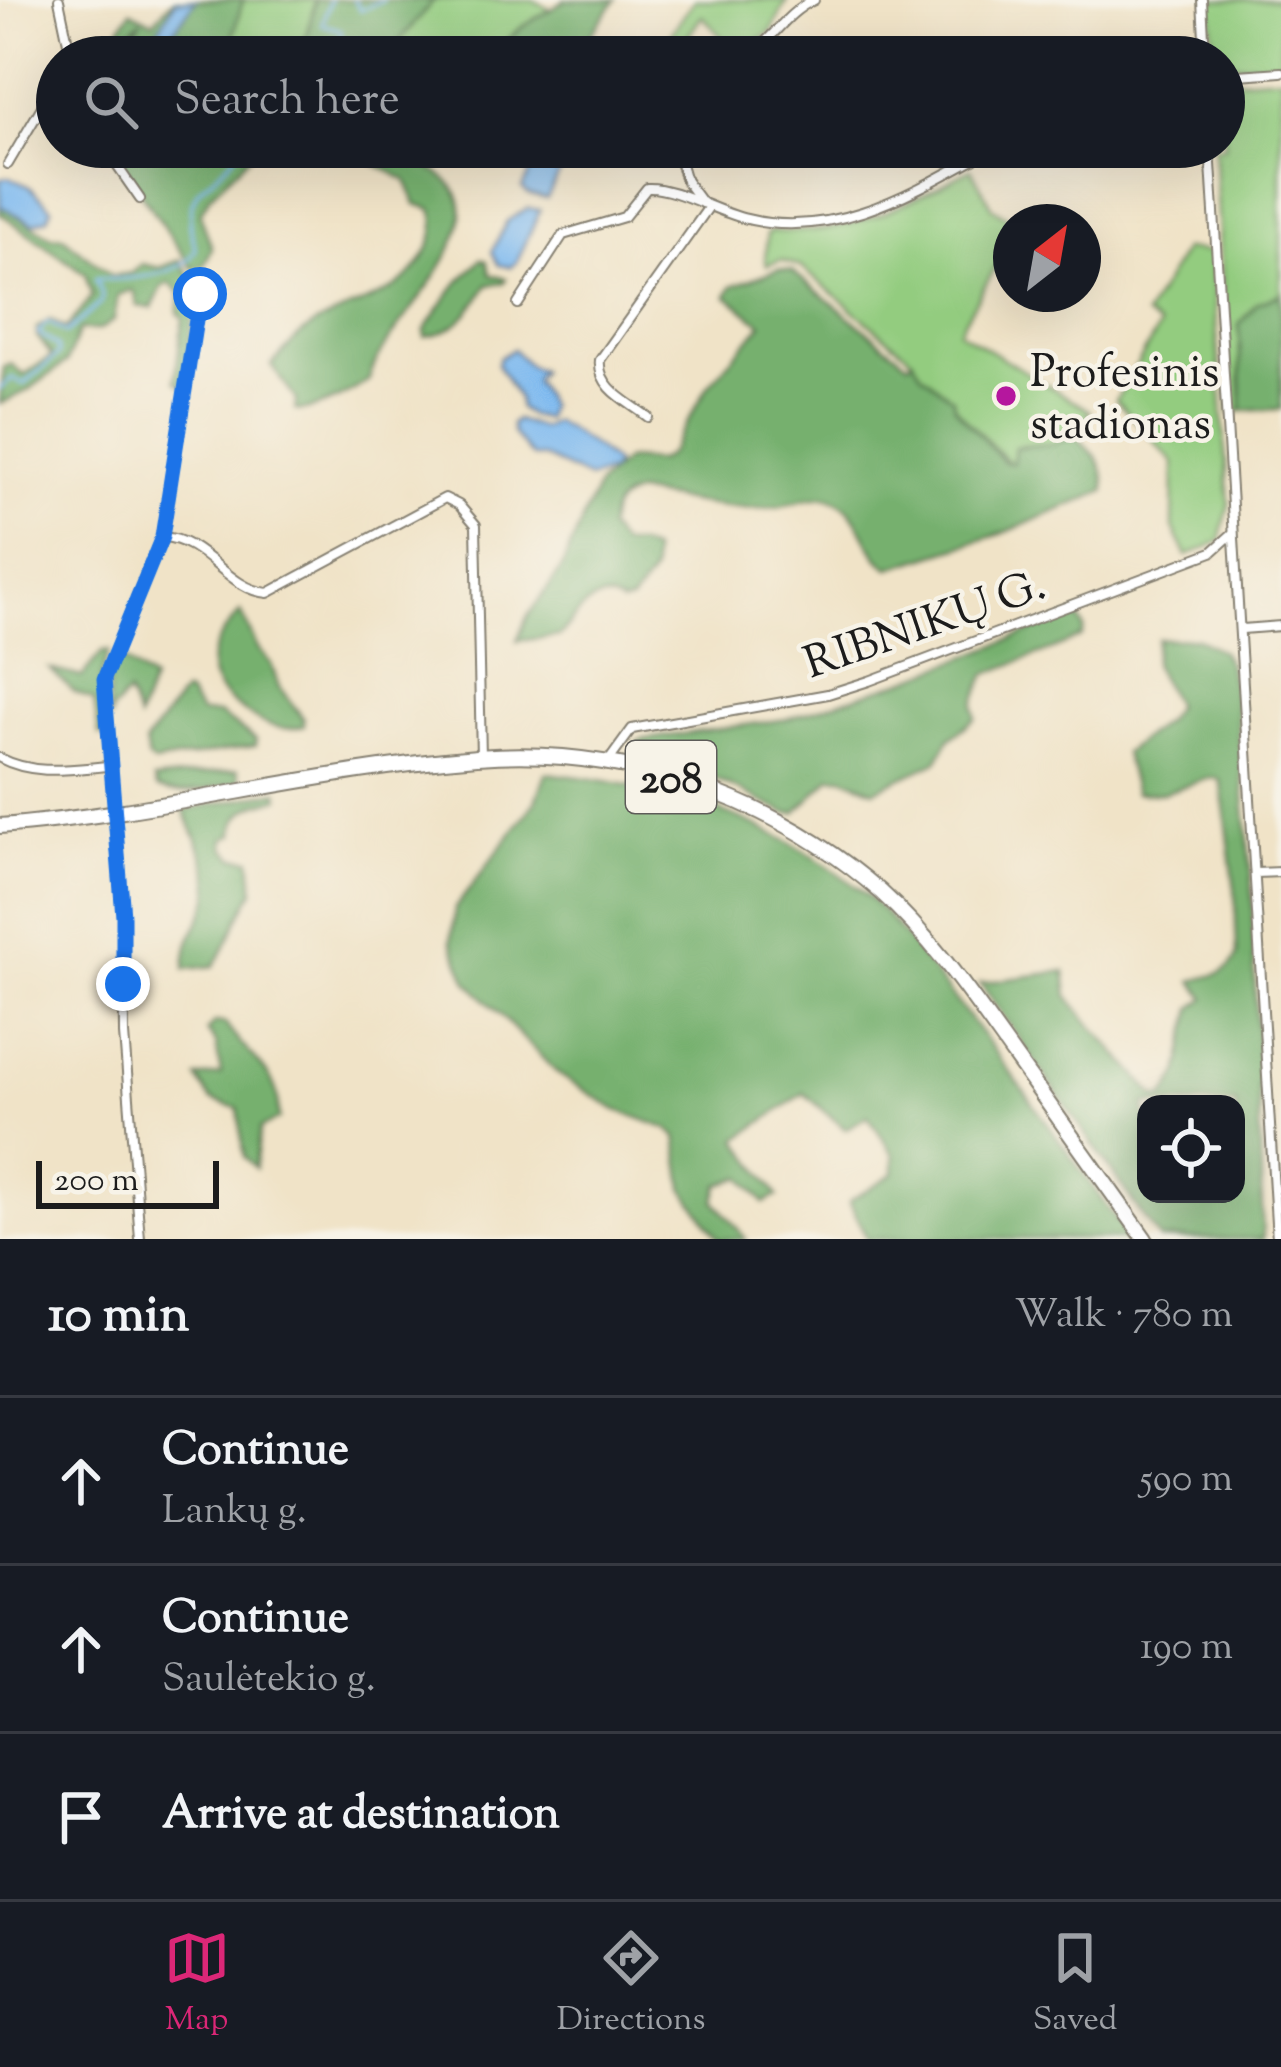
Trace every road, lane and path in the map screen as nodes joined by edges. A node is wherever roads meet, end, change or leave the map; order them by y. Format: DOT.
graph roads {
  1 [pos="58,0"];
  2 [pos="814,0"];
  3 [pos="1202,0"];
  4 [pos="66,36"];
  5 [pos="773,36"];
  6 [pos="1204,36"];
  7 [pos="1281,72"];
  8 [pos="1245,75"];
  9 [pos="36,117"];
  10 [pos="8,164"];
  11 [pos="118,168"];
  12 [pos="682,168"];
  13 [pos="955,168"];
  14 [pos="1211,168"];
  15 [pos="140,200"];
  16 [pos="708,208"];
  17 [pos="200,294"];
  18 [pos="518,304"];
  19 [pos="648,417"];
  20 [pos="1233,531"];
  21 [pos="162,537"];
  22 [pos="1281,626"];
  23 [pos="1242,629"];
  24 [pos="481,757"];
  25 [pos="0,758"];
  26 [pos="614,763"];
  27 [pos="108,766"];
  28 [pos="113,811"];
  29 [pos="0,826"];
  30 [pos="1281,872"];
  31 [pos="1256,873"];
  32 [pos="140,1239"];
  33 [pos="1145,1239"];
  34 [pos="1277,1239"];
  1 -- 4 [label="street"];
  2 -- 5 [label="street"];
  3 -- 6 [label="street"];
  7 -- 8 [label="street"];
  9 -- 10 [label="street"];
  11 -- 15 [label="street"];
  12 -- 16 [label="street"];
  13 -- 16 [label="street"];
  14 -- 20 [label="street"];
  16 -- 18 [label="street"];
  16 -- 19 [label="street"];
  17 -- 21 [label="street"];
  20 -- 23 [label="street"];
  20 -- 26 [label="street, RIBNIKŲ G."];
  21 -- 24 [label="street"];
  21 -- 27 [label="street"];
  22 -- 23 [label="street"];
  23 -- 31 [label="street"];
  24 -- 26 [label="highway, 208"];
  24 -- 28 [label="highway, 208"];
  25 -- 27 [label="street"];
  26 -- 33 [label="highway, 208"];
  27 -- 28 [label="street"];
  28 -- 29 [label="highway, 208"];
  28 -- 32 [label="street"];
  30 -- 31 [label="street"];
  31 -- 34 [label="street"];
}
